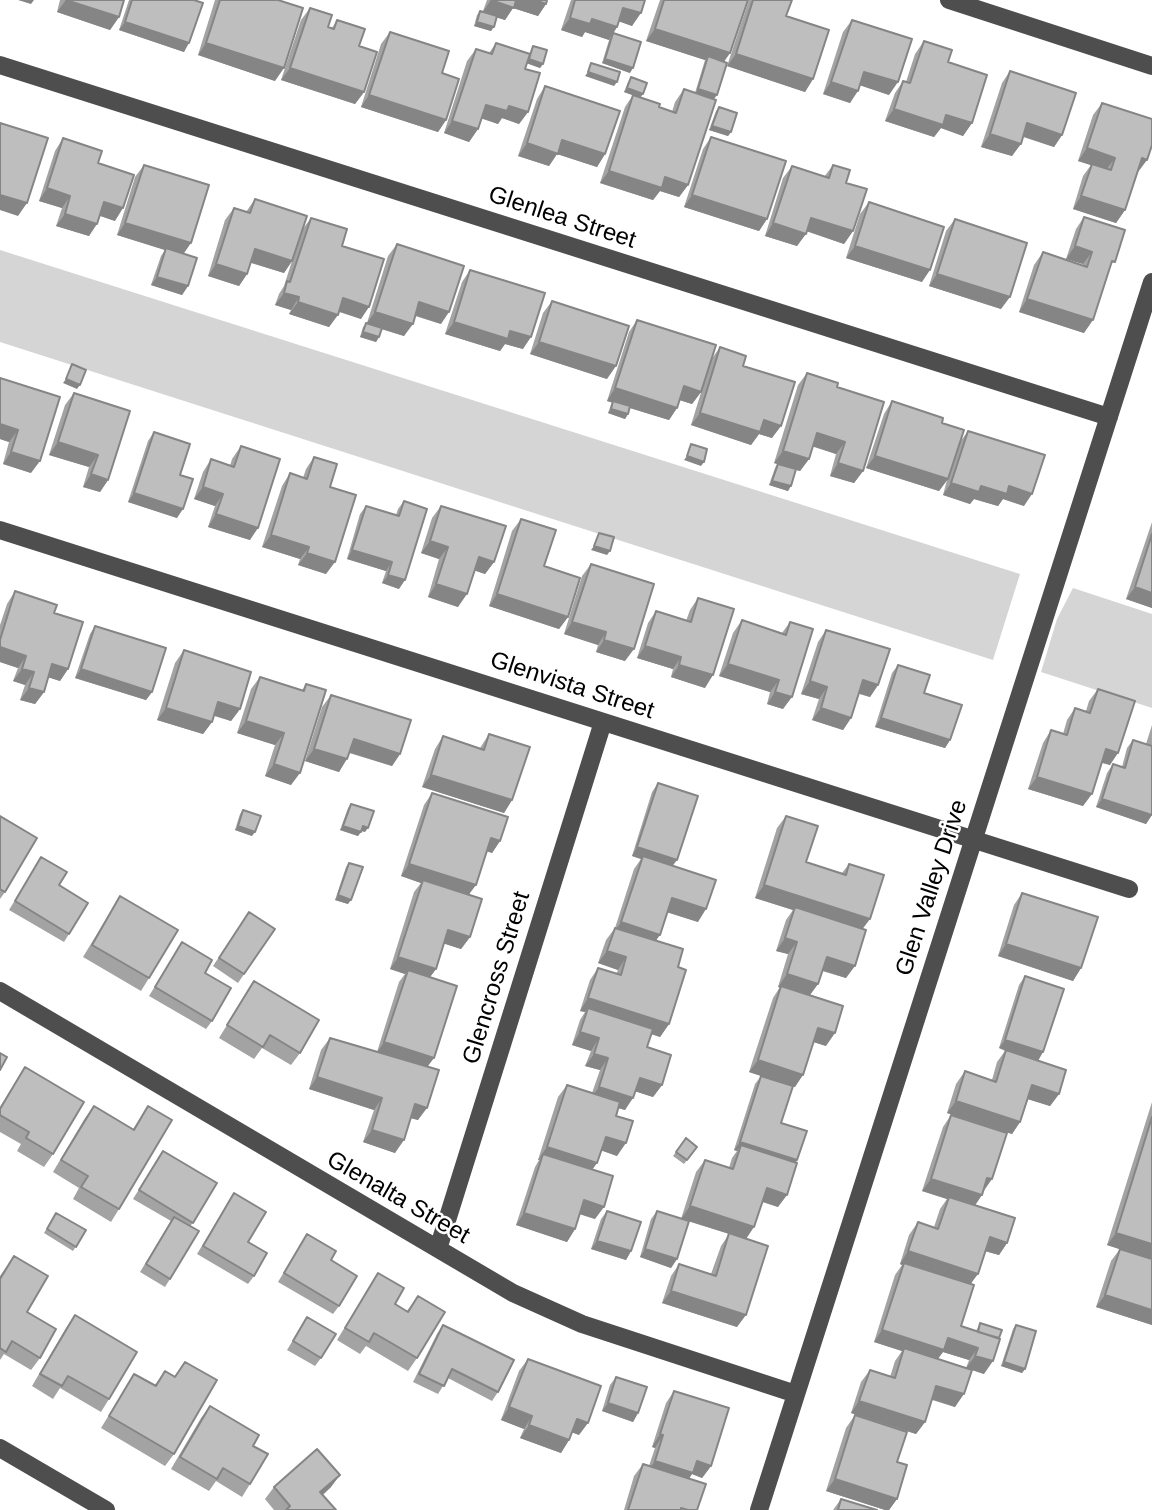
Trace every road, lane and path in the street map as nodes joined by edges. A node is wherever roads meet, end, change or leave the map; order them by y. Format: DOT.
graph roads {
  1 [pos="949,0"];
  2 [pos="0,65"];
  3 [pos="1152,66"];
  4 [pos="1152,282"];
  5 [pos="1109,417"];
  6 [pos="0,530"];
  7 [pos="603,722"];
  8 [pos="974,840"];
  9 [pos="1129,889"];
  10 [pos="0,991"];
  11 [pos="438,1250"];
  12 [pos="796,1394"];
  13 [pos="0,1448"];
  14 [pos="106,1510"];
  15 [pos="759,1510"];
  1 -- 3 [label="street"];
  2 -- 5 [label="street, Glenlea Street"];
  4 -- 5 [label="street, Glen Valley Drive"];
  5 -- 8 [label="street, Glen Valley Drive"];
  6 -- 7 [label="street, Glenvista Street"];
  7 -- 8 [label="street, Glenvista Street"];
  7 -- 11 [label="street, Glencross Street"];
  8 -- 9 [label="street, Glenvista Street"];
  8 -- 12 [label="street, Glen Valley Drive"];
  10 -- 11 [label="street, Glenalta Street"];
  11 -- 12 [label="street, Glenalta Street"];
  12 -- 15 [label="street, Glen Valley Drive"];
  13 -- 14 [label="street"];
}
